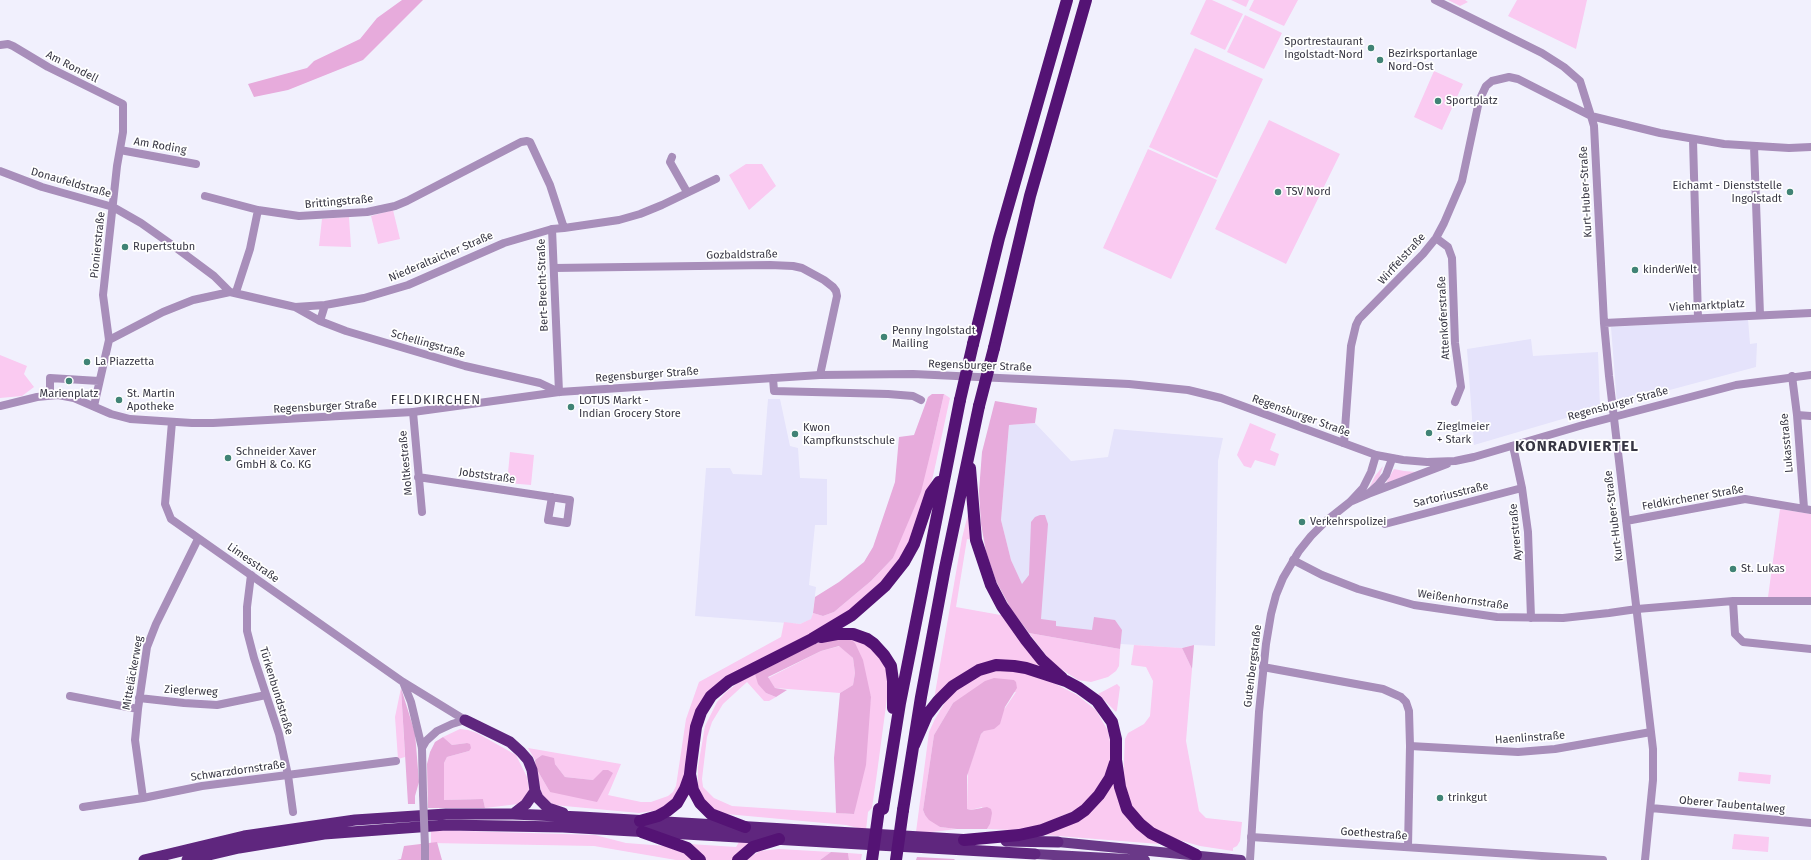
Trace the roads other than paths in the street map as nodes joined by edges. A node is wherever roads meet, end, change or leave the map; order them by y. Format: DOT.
graph roads {
  1 [pos="1067,0"];
  2 [pos="1086,0"];
  3 [pos="1435,0"];
  4 [pos="0,45"];
  5 [pos="123,104"];
  6 [pos="1591,116"];
  7 [pos="1693,140"];
  8 [pos="1754,146"];
  9 [pos="1811,147"];
  10 [pos="120,150"];
  11 [pos="672,157"];
  12 [pos="196,164"];
  13 [pos="0,171"];
  14 [pos="716,178"];
  15 [pos="687,192"];
  16 [pos="205,196"];
  17 [pos="113,207"];
  18 [pos="258,210"];
  19 [pos="564,228"];
  20 [pos="552,230"];
  21 [pos="1436,238"];
  22 [pos="554,268"];
  23 [pos="233,292"];
  24 [pos="325,305"];
  25 [pos="295,307"];
  26 [pos="1811,313"];
  27 [pos="1760,315"];
  28 [pos="1698,318"];
  29 [pos="320,321"];
  30 [pos="1604,323"];
  31 [pos="109,340"];
  32 [pos="820,375"];
  33 [pos="1811,375"];
  34 [pos="1792,376"];
  35 [pos="773,378"];
  36 [pos="99,381"];
  37 [pos="558,392"];
  38 [pos="50,394"];
  39 [pos="921,400"];
  40 [pos="1455,402"];
  41 [pos="0,406"];
  42 [pos="94,406"];
  43 [pos="413,412"];
  44 [pos="1797,415"];
  45 [pos="1811,416"];
  46 [pos="1613,417"];
  47 [pos="172,422"];
  48 [pos="1344,443"];
  49 [pos="1513,446"];
  50 [pos="969,452"];
  51 [pos="1376,455"];
  52 [pos="948,456"];
  53 [pos="1392,459"];
  54 [pos="1455,461"];
  55 [pos="418,477"];
  56 [pos="939,482"];
  57 [pos="1522,488"];
  58 [pos="1368,494"];
  59 [pos="552,497"];
  60 [pos="1350,502"];
  61 [pos="1807,509"];
  62 [pos="422,512"];
  63 [pos="1626,521"];
  64 [pos="1385,524"];
  65 [pos="198,539"];
  66 [pos="1293,560"];
  67 [pos="251,575"];
  68 [pos="1733,601"];
  69 [pos="1811,601"];
  70 [pos="1637,609"];
  71 [pos="1531,618"];
  72 [pos="812,639"];
  73 [pos="1811,649"];
  74 [pos="1263,667"];
  75 [pos="1066,681"];
  76 [pos="403,682"];
  77 [pos="70,696"];
  78 [pos="266,696"];
  79 [pos="139,698"];
  80 [pos="138,710"];
  81 [pos="465,720"];
  82 [pos="893,720"];
  83 [pos="1651,732"];
  84 [pos="914,745"];
  85 [pos="1410,746"];
  86 [pos="422,748"];
  87 [pos="1116,760"];
  88 [pos="396,761"];
  89 [pos="690,774"];
  90 [pos="288,775"];
  91 [pos="535,791"];
  92 [pos="143,798"];
  93 [pos="83,807"];
  94 [pos="1651,808"];
  95 [pos="881,809"];
  96 [pos="293,812"];
  97 [pos="512,814"];
  98 [pos="581,817"];
  99 [pos="1811,823"];
  100 [pos="641,826"];
  101 [pos="745,827"];
  102 [pos="1251,837"];
  103 [pos="778,839"];
  104 [pos="964,840"];
  105 [pos="1058,842"];
  106 [pos="1092,845"];
  107 [pos="1408,847"];
  108 [pos="974,851"];
  109 [pos="1035,854"];
  110 [pos="1196,855"];
  111 [pos="1495,856"];
  112 [pos="1079,858"];
  113 [pos="144,860"];
  114 [pos="187,860"];
  115 [pos="425,860"];
  116 [pos="700,860"];
  117 [pos="738,860"];
  118 [pos="872,860"];
  119 [pos="876,860"];
  120 [pos="896,860"];
  121 [pos="1020,860"];
  122 [pos="1123,860"];
  123 [pos="1144,860"];
  124 [pos="1241,860"];
  125 [pos="1250,860"];
  126 [pos="1603,860"];
  127 [pos="1645,860"];
  1 -- 52 [label="highway, bridge"];
  2 -- 50 [label="highway, bridge"];
  3 -- 6 [label="street, Kurt-Huber-Straße"];
  4 -- 5 [label="street, Am Rondell"];
  5 -- 10 [label="street, Pionierstraße"];
  6 -- 7 [label="street"];
  6 -- 21 [label="street, Wirffelstraße"];
  6 -- 30 [label="street, Kurt-Huber-Straße"];
  7 -- 8 [label="street"];
  7 -- 28 [label="street"];
  8 -- 9 [label="street"];
  8 -- 27 [label="street"];
  10 -- 12 [label="street, Am Roding"];
  10 -- 17 [label="street, Pionierstraße"];
  11 -- 15 [label="street"];
  13 -- 17 [label="street, Donaufeldstraße"];
  14 -- 15 [label="street, Bert-Brecht-Straße"];
  15 -- 19 [label="street, Bert-Brecht-Straße"];
  16 -- 18 [label="street, Brittingstraße"];
  17 -- 23 [label="street, Donaufeldstraße"];
  17 -- 31 [label="street, Pionierstraße"];
  18 -- 19 [label="street, Brittingstraße"];
  18 -- 23 [label="street"];
  19 -- 20 [label="street, Bert-Brecht-Straße"];
  20 -- 22 [label="street, Bert-Brecht-Straße"];
  20 -- 24 [label="street, Niederaltaicher Straße"];
  21 -- 40 [label="street, Attenkoferstraße"];
  21 -- 48 [label="street, Wirffelstraße"];
  22 -- 32 [label="street, Gozbaldstraße"];
  22 -- 37 [label="street, Bert-Brecht-Straße"];
  23 -- 25 [label="street, Niederaltaicher Straße"];
  23 -- 31 [label="street, Niederaltaicher Straße"];
  24 -- 25 [label="street, Niederaltaicher Straße"];
  24 -- 29 [label="street"];
  25 -- 29 [label="street, Schellingstraße"];
  26 -- 27 [label="street, Viehmarktplatz"];
  27 -- 28 [label="street, Viehmarktplatz"];
  28 -- 30 [label="street, Viehmarktplatz"];
  29 -- 37 [label="street, Schellingstraße"];
  30 -- 46 [label="street, Kurt-Huber-Straße"];
  31 -- 36 [label="street"];
  32 -- 35 [label="street, Regensburger Straße"];
  32 -- 48 [label="street, Regensburger Straße"];
  33 -- 34 [label="street, Regensburger Straße"];
  34 -- 44 [label="street, Lukasstraße"];
  34 -- 46 [label="street, Regensburger Straße"];
  35 -- 37 [label="street, Regensburger Straße"];
  35 -- 39 [label="street"];
  36 -- 38 [label="street"];
  36 -- 42 [label="street"];
  37 -- 43 [label="street, Regensburger Straße"];
  38 -- 41 [label="street"];
  38 -- 42 [label="street"];
  42 -- 47 [label="street, Regensburger Straße"];
  43 -- 47 [label="street, Regensburger Straße"];
  43 -- 55 [label="street, Moltkestraße"];
  44 -- 45 [label="street"];
  44 -- 61 [label="street, Lukasstraße"];
  46 -- 49 [label="street, Regensburger Straße"];
  46 -- 63 [label="street, Kurt-Huber-Straße"];
  47 -- 65 [label="street, Limesstraße"];
  48 -- 51 [label="street, Regensburger Straße"];
  49 -- 54 [label="street, Regensburger Straße"];
  49 -- 57 [label="street, Ayrerstraße"];
  50 -- 75 [label="highway"];
  50 -- 84 [label="highway"];
  51 -- 53 [label="street, Regensburger Straße"];
  51 -- 60 [label="street, Gutenbergstraße"];
  52 -- 56 [label="highway"];
  52 -- 95 [label="highway"];
  53 -- 54 [label="street, Regensburger Straße"];
  53 -- 58 [label="street, Gutenbergstraße"];
  54 -- 58 [label="street"];
  55 -- 59 [label="street, Jobststraße"];
  55 -- 62 [label="street, Moltkestraße"];
  56 -- 72 [label="highway"];
  56 -- 82 [label="highway"];
  57 -- 64 [label="street, Sartoriusstraße"];
  57 -- 71 [label="street, Ayrerstraße"];
  58 -- 60 [label="street, Gutenbergstraße"];
  60 -- 66 [label="street, Gutenbergstraße"];
  61 -- 63 [label="street, Feldkirchener Straße"];
  63 -- 70 [label="street, Kurt-Huber-Straße"];
  65 -- 67 [label="street, Limesstraße"];
  65 -- 79 [label="street, Mitteläckerweg"];
  66 -- 71 [label="street, Weißenhornstraße"];
  66 -- 74 [label="street, Gutenbergstraße"];
  67 -- 76 [label="street, Limesstraße"];
  67 -- 78 [label="street, Türkenbundstraße"];
  68 -- 69 [label="street, Weißenhornstraße"];
  68 -- 70 [label="street, Weißenhornstraße"];
  68 -- 73 [label="street"];
  70 -- 71 [label="street, Weißenhornstraße"];
  70 -- 83 [label="street, Kurt-Huber-Straße"];
  72 -- 82 [label="highway"];
  72 -- 89 [label="highway"];
  74 -- 85 [label="street"];
  74 -- 102 [label="street, Gutenbergstraße"];
  75 -- 84 [label="highway"];
  75 -- 87 [label="highway"];
  76 -- 81 [label="street, Limesstraße"];
  76 -- 86 [label="street"];
  77 -- 80 [label="street"];
  78 -- 79 [label="street, Zieglerweg"];
  78 -- 90 [label="street, Türkenbundstraße"];
  79 -- 80 [label="street, Mitteläckerweg"];
  80 -- 92 [label="street, Mitteläckerweg"];
  81 -- 86 [label="street"];
  81 -- 91 [label="highway"];
  82 -- 95 [label="highway"];
  83 -- 85 [label="street, Haenlinstraße"];
  83 -- 94 [label="street, Kurt-Huber-Straße"];
  84 -- 120 [label="highway, bridge"];
  85 -- 107 [label="street"];
  86 -- 115 [label="street, bridge"];
  87 -- 104 [label="highway"];
  87 -- 110 [label="highway"];
  88 -- 90 [label="street, Schwarzdornstraße"];
  89 -- 100 [label="highway"];
  89 -- 101 [label="highway"];
  90 -- 92 [label="street, Schwarzdornstraße"];
  90 -- 96 [label="street, Türkenbundstraße"];
  91 -- 97 [label="highway"];
  91 -- 98 [label="highway"];
  92 -- 93 [label="street, Schwarzdornstraße"];
  94 -- 99 [label="street, Oberer Taubentalweg"];
  94 -- 127 [label="street, Kurt-Huber-Straße"];
  95 -- 118 [label="highway, bridge"];
  95 -- 119 [label="highway"];
  97 -- 98 [label="highway"];
  97 -- 113 [label="highway"];
  98 -- 100 [label="highway"];
  100 -- 101 [label="highway"];
  100 -- 103 [label="highway"];
  100 -- 114 [label="highway"];
  100 -- 116 [label="highway"];
  101 -- 104 [label="highway"];
  102 -- 107 [label="street, Goethestraße"];
  102 -- 125 [label="street, Gutenbergstraße"];
  103 -- 108 [label="highway"];
  103 -- 117 [label="highway"];
  104 -- 105 [label="highway"];
  105 -- 106 [label="main road"];
  105 -- 112 [label="main road"];
  106 -- 110 [label="main road"];
  106 -- 112 [label="main road"];
  107 -- 111 [label="street, Goethestraße"];
  108 -- 109 [label="highway"];
  108 -- 121 [label="highway"];
  109 -- 112 [label="main road"];
  110 -- 124 [label="main road"];
  111 -- 126 [label="street, Goethestraße"];
  112 -- 122 [label="main road"];
  122 -- 123 [label="main road"];
}
